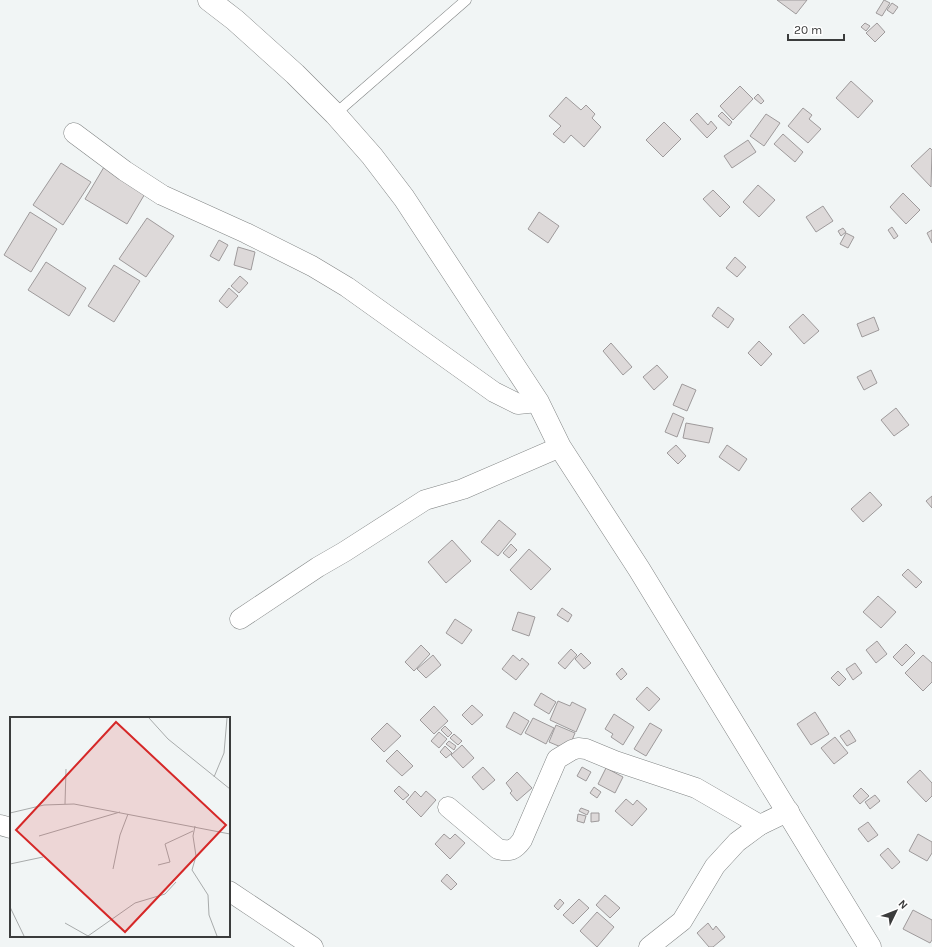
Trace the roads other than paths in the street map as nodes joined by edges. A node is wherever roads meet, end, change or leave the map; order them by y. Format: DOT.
graph roads {
  1 [pos="209,0"];
  2 [pos="466,0"];
  3 [pos="335,114"];
  4 [pos="74,133"];
  5 [pos="538,402"];
  6 [pos="560,447"];
  7 [pos="240,619"];
  8 [pos="448,807"];
  9 [pos="789,811"];
  10 [pos="0,825"];
  11 [pos="760,825"];
  12 [pos="10,828"];
  13 [pos="230,892"];
  14 [pos="313,947"];
  15 [pos="649,947"];
  16 [pos="870,947"];
  1 -- 3 [label="main road"];
  2 -- 3 [label="lane"];
  3 -- 5 [label="main road"];
  4 -- 5 [label="street"];
  5 -- 6 [label="main road"];
  6 -- 7 [label="street"];
  6 -- 9 [label="main road"];
  8 -- 11 [label="street"];
  9 -- 11 [label="street"];
  9 -- 16 [label="main road"];
  10 -- 12 [label="street"];
  11 -- 15 [label="street"];
  13 -- 14 [label="street"];
}
